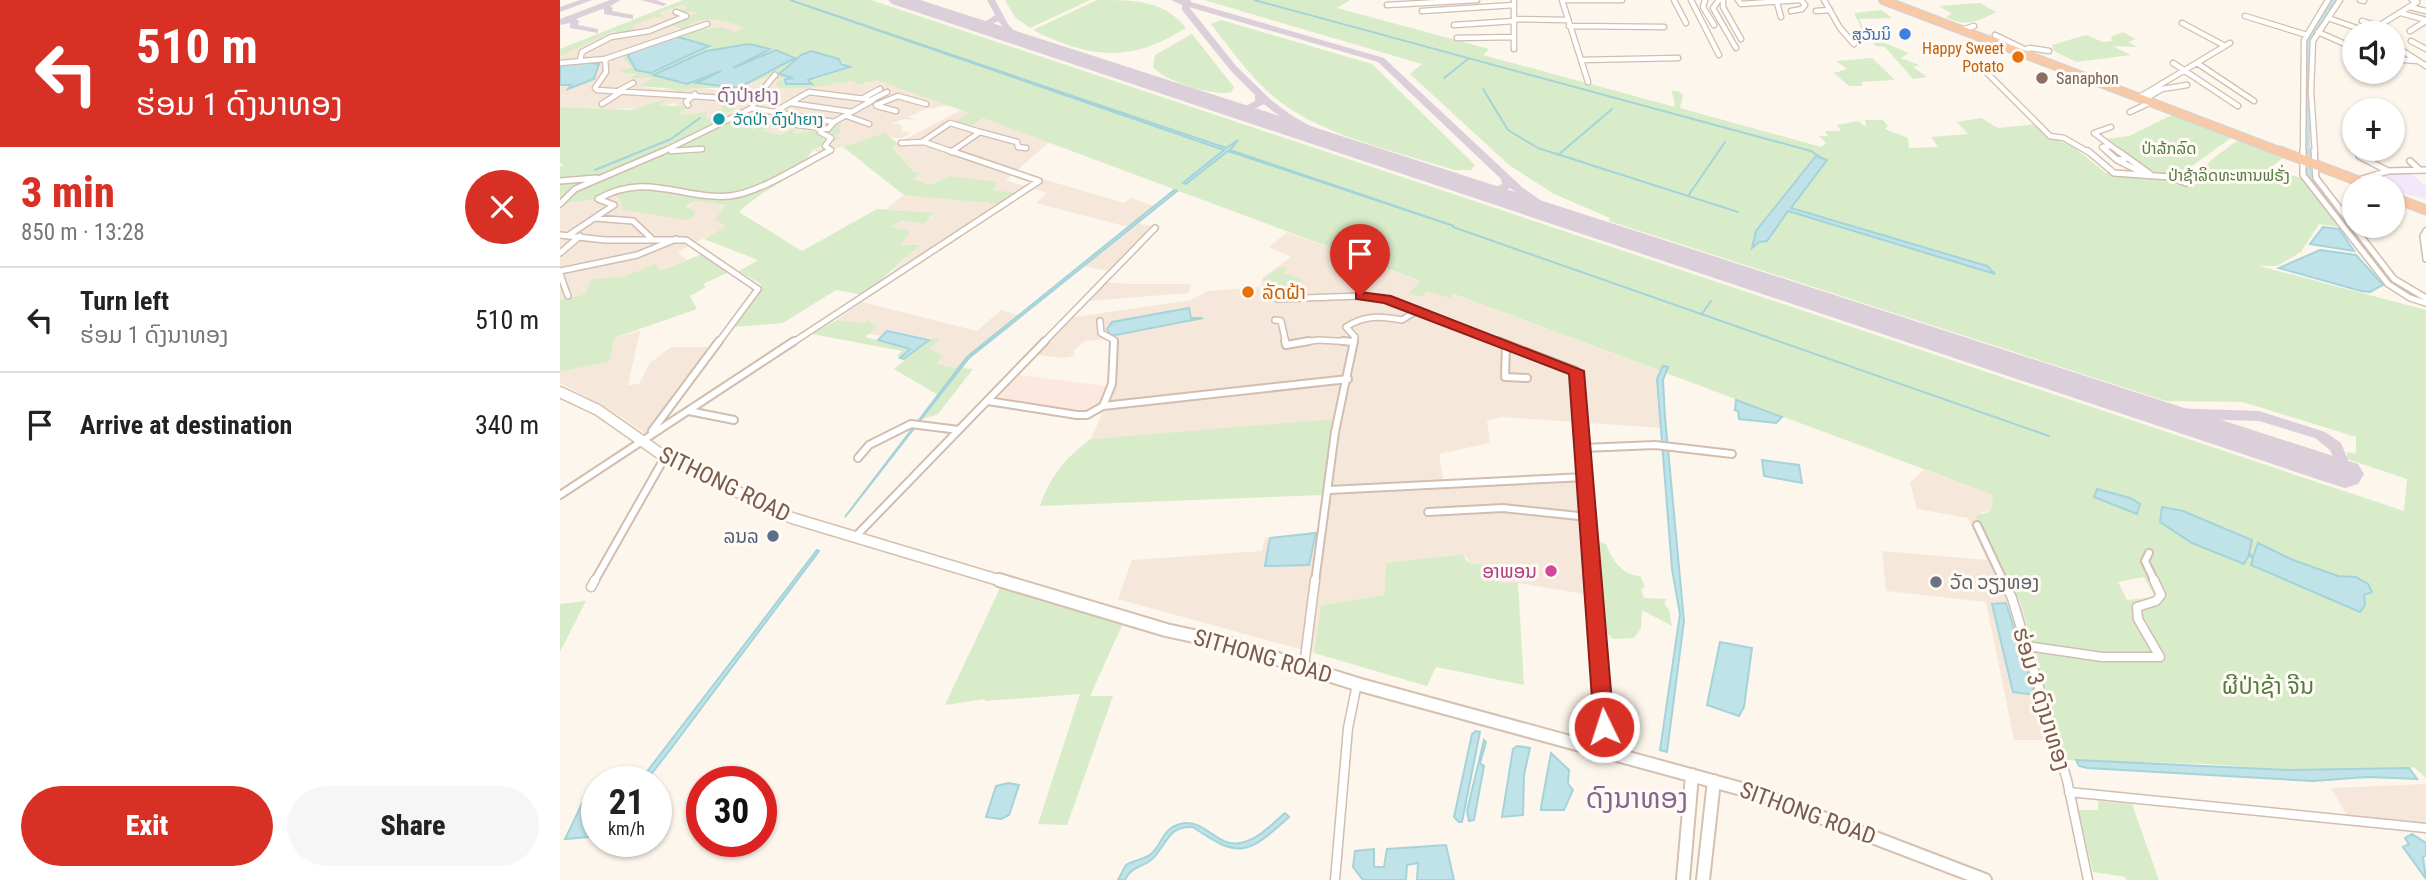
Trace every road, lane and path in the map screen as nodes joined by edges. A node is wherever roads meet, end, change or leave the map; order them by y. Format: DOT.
graph roads {
  1 [pos="1476,0"];
  2 [pos="1562,0"];
  3 [pos="1622,0"];
  4 [pos="1674,0"];
  5 [pos="1691,0"];
  6 [pos="1705,0"];
  7 [pos="1721,0"];
  8 [pos="1738,0"];
  9 [pos="1800,0"];
  10 [pos="1824,0"];
  11 [pos="1877,0"];
  12 [pos="1882,0"];
  13 [pos="2328,0"];
  14 [pos="2340,0"];
  15 [pos="2417,1"];
  16 [pos="1514,2"];
  17 [pos="1777,3"];
  18 [pos="1387,5"];
  19 [pos="2410,7"];
  20 [pos="1422,10"];
  21 [pos="1830,10"];
  22 [pos="1791,11"];
  23 [pos="1816,11"];
  24 [pos="2426,11"];
  25 [pos="676,12"];
  26 [pos="2401,13"];
  27 [pos="2245,16"];
  28 [pos="1781,17"];
  29 [pos="2328,18"];
  30 [pos="1567,20"];
  31 [pos="2426,20"];
  32 [pos="1514,21"];
  33 [pos="2387,21"];
  34 [pos="1686,23"];
  35 [pos="2182,23"];
  36 [pos="2342,23"];
  37 [pos="707,24"];
  38 [pos="1454,25"];
  39 [pos="1714,25"];
  40 [pos="1569,26"];
  41 [pos="1974,26"];
  42 [pos="1664,27"];
  43 [pos="1961,30"];
  44 [pos="649,31"];
  45 [pos="2424,31"];
  46 [pos="2318,32"];
  47 [pos="1994,35"];
  48 [pos="2307,35"];
  49 [pos="1514,37"];
  50 [pos="1457,38"];
  51 [pos="660,39"];
  52 [pos="1741,39"];
  53 [pos="2411,41"];
  54 [pos="2230,43"];
  55 [pos="2342,43"];
  56 [pos="1854,44"];
  57 [pos="2225,46"];
  58 [pos="1514,48"];
  59 [pos="1736,48"];
  60 [pos="2021,50"];
  61 [pos="2049,51"];
  62 [pos="2405,51"];
  63 [pos="2426,51"];
  64 [pos="2410,54"];
  65 [pos="1719,55"];
  66 [pos="1678,58"];
  67 [pos="605,59"];
  68 [pos="580,60"];
  69 [pos="1581,60"];
  70 [pos="2405,61"];
  71 [pos="2197,62"];
  72 [pos="560,63"];
  73 [pos="2173,63"];
  74 [pos="2424,63"];
  75 [pos="2183,70"];
  76 [pos="1988,74"];
  77 [pos="775,75"];
  78 [pos="1588,82"];
  79 [pos="633,83"];
  80 [pos="2187,85"];
  81 [pos="844,86"];
  82 [pos="880,89"];
  83 [pos="774,92"];
  84 [pos="887,92"];
  85 [pos="617,93"];
  86 [pos="836,93"];
  87 [pos="695,94"];
  88 [pos="864,97"];
  89 [pos="2143,100"];
  90 [pos="871,101"];
  91 [pos="2254,101"];
  92 [pos="790,103"];
  93 [pos="602,104"];
  94 [pos="754,104"];
  95 [pos="926,104"];
  96 [pos="688,105"];
  97 [pos="876,105"];
  98 [pos="2238,106"];
  99 [pos="896,111"];
  100 [pos="774,112"];
  101 [pos="852,112"];
  102 [pos="2130,112"];
  103 [pos="847,116"];
  104 [pos="834,122"];
  105 [pos="791,124"];
  106 [pos="869,124"];
  107 [pos="2111,127"];
  108 [pos="822,128"];
  109 [pos="980,132"];
  110 [pos="922,142"];
  111 [pos="901,143"];
  112 [pos="2111,146"];
  113 [pos="1026,148"];
  114 [pos="702,149"];
  115 [pos="665,151"];
  116 [pos="951,152"];
  117 [pos="2128,158"];
  118 [pos="2116,160"];
  119 [pos="2301,161"];
  120 [pos="2368,161"];
  121 [pos="2410,161"];
  122 [pos="2314,166"];
  123 [pos="2423,170"];
  124 [pos="2388,172"];
  125 [pos="2150,175"];
  126 [pos="2378,175"];
  127 [pos="2342,176"];
  128 [pos="2342,177"];
  129 [pos="598,178"];
  130 [pos="560,181"];
  131 [pos="2186,183"];
  132 [pos="2405,201"];
  133 [pos="560,204"];
  134 [pos="2426,208"];
  135 [pos="595,218"];
  136 [pos="1155,228"];
  137 [pos="2426,231"];
  138 [pos="560,234"];
  139 [pos="569,235"];
  140 [pos="580,236"];
  141 [pos="651,238"];
  142 [pos="678,238"];
  143 [pos="560,253"];
  144 [pos="2426,259"];
  145 [pos="560,272"];
  146 [pos="568,296"];
  147 [pos="1278,299"];
  148 [pos="2426,301"];
  149 [pos="1418,310"];
  150 [pos="1275,320"];
  151 [pos="1100,321"];
  152 [pos="1354,342"];
  153 [pos="1506,344"];
  154 [pos="1527,378"];
  155 [pos="1348,379"];
  156 [pos="560,392"];
  157 [pos="988,401"];
  158 [pos="1103,406"];
  159 [pos="689,411"];
  160 [pos="734,420"];
  161 [pos="959,430"];
  162 [pos="645,438"];
  163 [pos="1583,449"];
  164 [pos="1732,454"];
  165 [pos="665,457"];
  166 [pos="858,458"];
  167 [pos="1585,477"];
  168 [pos="1328,489"];
  169 [pos="560,495"];
  170 [pos="1428,512"];
  171 [pos="1588,517"];
  172 [pos="1977,525"];
  173 [pos="855,537"];
  174 [pos="2150,553"];
  175 [pos="591,587"];
  176 [pos="2027,646"];
  177 [pos="1304,666"];
  178 [pos="1357,684"];
  179 [pos="1606,752"];
  180 [pos="1692,775"];
  181 [pos="1714,781"];
  182 [pos="2069,792"];
  183 [pos="2426,828"];
  184 [pos="1335,880"];
  185 [pos="1683,880"];
  186 [pos="1703,880"];
  187 [pos="1985,880"];
  188 [pos="2088,880"];
  1 -- 18 [label="street"];
  2 -- 3 [label="street"];
  2 -- 30 [label="street"];
  4 -- 34 [label="street"];
  5 -- 65 [label="street"];
  6 -- 39 [label="street"];
  7 -- 52 [label="street"];
  7 -- 59 [label="street"];
  8 -- 17 [label="street"];
  9 -- 17 [label="street"];
  9 -- 22 [label="street"];
  10 -- 21 [label="street"];
  11 -- 89 [label="highway"];
  12 -- 43 [label="highway"];
  13 -- 48 [label="street"];
  14 -- 29 [label="street"];
  15 -- 19 [label="street"];
  16 -- 20 [label="street"];
  16 -- 32 [label="street"];
  17 -- 28 [label="street"];
  19 -- 24 [label="street"];
  19 -- 26 [label="street"];
  21 -- 23 [label="street"];
  21 -- 56 [label="street"];
  25 -- 44 [label="street"];
  26 -- 31 [label="street"];
  26 -- 33 [label="street"];
  27 -- 48 [label="street"];
  29 -- 36 [label="street"];
  29 -- 46 [label="street"];
  30 -- 32 [label="street"];
  30 -- 40 [label="street"];
  31 -- 45 [label="street"];
  32 -- 38 [label="street"];
  32 -- 49 [label="street"];
  35 -- 57 [label="street"];
  37 -- 51 [label="street"];
  40 -- 42 [label="street"];
  40 -- 69 [label="street"];
  41 -- 43 [label="street"];
  43 -- 60 [label="highway"];
  44 -- 51 [label="street"];
  44 -- 68 [label="street"];
  46 -- 55 [label="street"];
  46 -- 122 [label="street"];
  47 -- 60 [label="street"];
  48 -- 119 [label="street"];
  49 -- 50 [label="street"];
  49 -- 58 [label="street"];
  51 -- 67 [label="street"];
  53 -- 63 [label="street"];
  54 -- 57 [label="street"];
  57 -- 71 [label="street"];
  60 -- 61 [label="street"];
  60 -- 89 [label="highway"];
  62 -- 64 [label="street"];
  63 -- 64 [label="street"];
  64 -- 74 [label="street"];
  66 -- 69 [label="street"];
  67 -- 68 [label="street"];
  67 -- 85 [label="street"];
  68 -- 72 [label="street"];
  69 -- 78 [label="street"];
  70 -- 74 [label="street"];
  71 -- 75 [label="street"];
  71 -- 91 [label="street"];
  73 -- 75 [label="street"];
  75 -- 89 [label="street"];
  75 -- 98 [label="street"];
  76 -- 125 [label="street"];
  77 -- 94 [label="street"];
  79 -- 85 [label="street"];
  80 -- 89 [label="street"];
  81 -- 86 [label="street"];
  82 -- 88 [label="street"];
  83 -- 94 [label="street"];
  84 -- 90 [label="street"];
  85 -- 87 [label="street"];
  85 -- 93 [label="street"];
  86 -- 88 [label="street"];
  86 -- 92 [label="street"];
  87 -- 94 [label="street"];
  87 -- 96 [label="street"];
  88 -- 90 [label="street"];
  89 -- 102 [label="street"];
  89 -- 119 [label="highway"];
  90 -- 97 [label="street"];
  90 -- 101 [label="street"];
  92 -- 100 [label="street"];
  92 -- 101 [label="street"];
  94 -- 100 [label="street"];
  94 -- 115 [label="street"];
  95 -- 97 [label="street"];
  97 -- 99 [label="street"];
  100 -- 104 [label="street"];
  101 -- 103 [label="street"];
  103 -- 104 [label="street"];
  103 -- 106 [label="street"];
  104 -- 108 [label="street"];
  105 -- 108 [label="street"];
  107 -- 112 [label="street"];
  108 -- 135 [label="street"];
  109 -- 110 [label="street"];
  109 -- 113 [label="street"];
  109 -- 116 [label="street"];
  110 -- 111 [label="street"];
  110 -- 116 [label="street"];
  112 -- 117 [label="street"];
  112 -- 118 [label="street"];
  114 -- 115 [label="street"];
  115 -- 129 [label="street"];
  116 -- 159 [label="street"];
  117 -- 118 [label="street"];
  117 -- 125 [label="street"];
  118 -- 125 [label="street"];
  119 -- 122 [label="highway"];
  119 -- 148 [label="street"];
  120 -- 124 [label="street"];
  121 -- 123 [label="street"];
  122 -- 127 [label="highway"];
  122 -- 128 [label="highway"];
  122 -- 148 [label="street"];
  123 -- 124 [label="street"];
  124 -- 126 [label="street"];
  125 -- 131 [label="street"];
  129 -- 130 [label="street"];
  129 -- 133 [label="street"];
  132 -- 134 [label="highway"];
  135 -- 139 [label="street"];
  135 -- 141 [label="street"];
  136 -- 157 [label="street"];
  137 -- 144 [label="street"];
  138 -- 139 [label="street"];
  139 -- 140 [label="street"];
  140 -- 141 [label="street"];
  140 -- 143 [label="street"];
  141 -- 142 [label="street"];
  142 -- 145 [label="street"];
  142 -- 162 [label="street"];
  145 -- 146 [label="street"];
  147 -- 149 [label="street"];
  149 -- 152 [label="street"];
  149 -- 153 [label="street"];
  150 -- 152 [label="street"];
  151 -- 158 [label="street"];
  152 -- 155 [label="street"];
  153 -- 154 [label="street"];
  153 -- 163 [label="street"];
  155 -- 158 [label="street"];
  155 -- 168 [label="street"];
  156 -- 162 [label="main road, SITHONG ROAD"];
  157 -- 158 [label="street"];
  157 -- 161 [label="street"];
  159 -- 160 [label="street"];
  159 -- 162 [label="street"];
  161 -- 166 [label="street"];
  161 -- 173 [label="street"];
  162 -- 165 [label="main road, SITHONG ROAD"];
  162 -- 169 [label="street"];
  163 -- 164 [label="street"];
  163 -- 167 [label="street"];
  165 -- 173 [label="main road, SITHONG ROAD"];
  165 -- 175 [label="street"];
  167 -- 168 [label="street"];
  167 -- 171 [label="street"];
  168 -- 177 [label="street"];
  170 -- 171 [label="street"];
  171 -- 179 [label="street"];
  172 -- 176 [label="street, ຮ່ອມ 3 ດົງນາທອງ"];
  173 -- 177 [label="main road, SITHONG ROAD"];
  174 -- 176 [label="street"];
  176 -- 182 [label="street, ຮ່ອມ 3 ດົງນາທອງ"];
  177 -- 178 [label="main road, SITHONG ROAD"];
  178 -- 179 [label="main road, SITHONG ROAD"];
  178 -- 184 [label="street"];
  179 -- 180 [label="main road, SITHONG ROAD"];
  180 -- 181 [label="main road, SITHONG ROAD"];
  180 -- 185 [label="main road"];
  181 -- 186 [label="main road"];
  181 -- 187 [label="main road, SITHONG ROAD"];
  182 -- 183 [label="street"];
  182 -- 188 [label="street, ຮ່ອມ 3 ດົງນາທອງ"];
}
